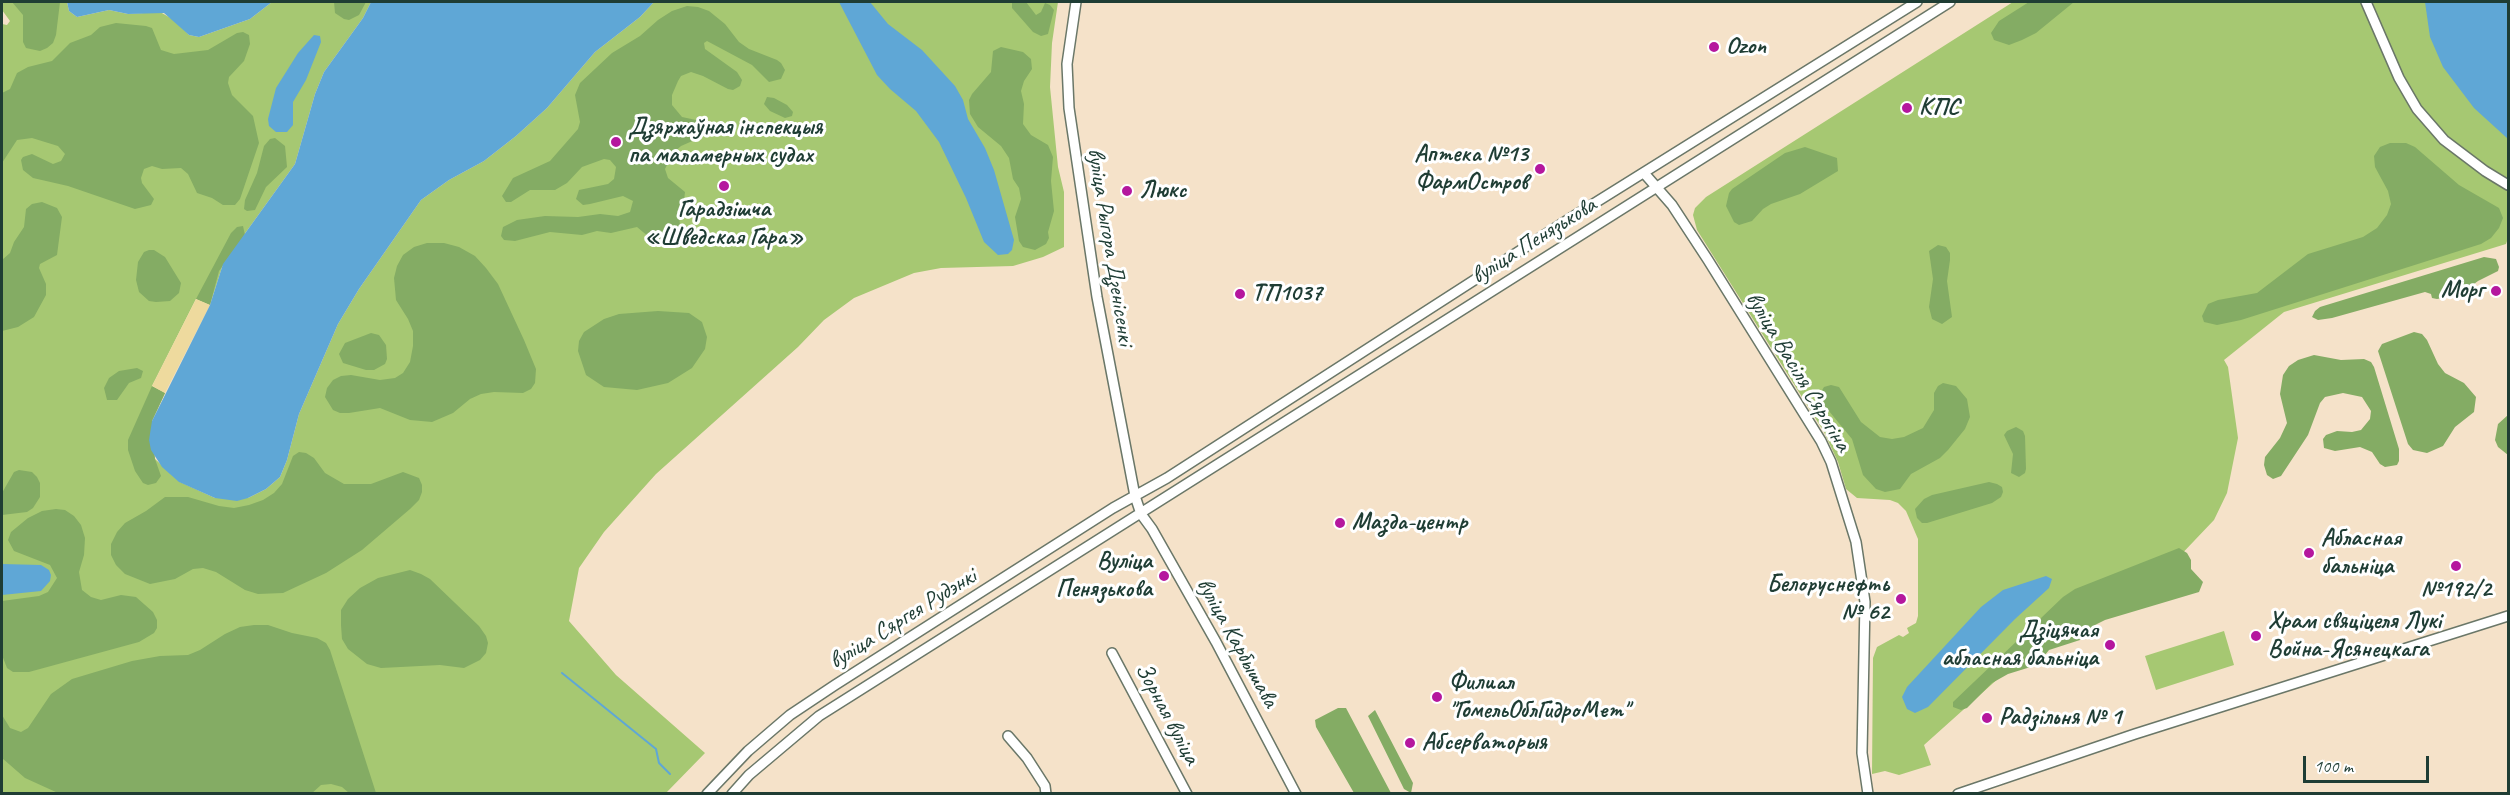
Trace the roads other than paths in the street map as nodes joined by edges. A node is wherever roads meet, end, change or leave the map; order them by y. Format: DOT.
graph roads {
  1 [pos="1076,2"];
  2 [pos="1917,2"];
  3 [pos="1950,2"];
  4 [pos="2366,2"];
  5 [pos="1644,173"];
  6 [pos="2508,185"];
  7 [pos="1655,187"];
  8 [pos="1135,496"];
  9 [pos="1141,514"];
  10 [pos="2508,616"];
  11 [pos="1112,653"];
  12 [pos="1008,736"];
  13 [pos="707,794"];
  14 [pos="732,794"];
  15 [pos="1046,794"];
  16 [pos="1187,794"];
  17 [pos="1296,794"];
  18 [pos="1868,794"];
  19 [pos="1958,794"];
  1 -- 8 [label="street, вуліца Рыгора Дзенісенкі"];
  2 -- 5 [label="street, вуліца Пенязькова"];
  3 -- 7 [label="street, вуліца Пенязькова"];
  4 -- 6 [label="street"];
  5 -- 7 [label="street, вуліца Васіля Сярогіна"];
  5 -- 8 [label="street, вуліца Пенязькова"];
  7 -- 9 [label="street, вуліца Пенязькова"];
  7 -- 18 [label="street, вуліца Васіля Сярогіна"];
  8 -- 9 [label="street, вуліца Рыгора Дзенісенкі"];
  8 -- 13 [label="street, вуліца Сяргея Рудэнкі"];
  9 -- 14 [label="street, вуліца Сяргея Рудэнкі"];
  9 -- 17 [label="street, вуліца Карбышава"];
  10 -- 19 [label="street"];
  11 -- 16 [label="street, Зорная вуліца"];
  12 -- 15 [label="street"];
}
